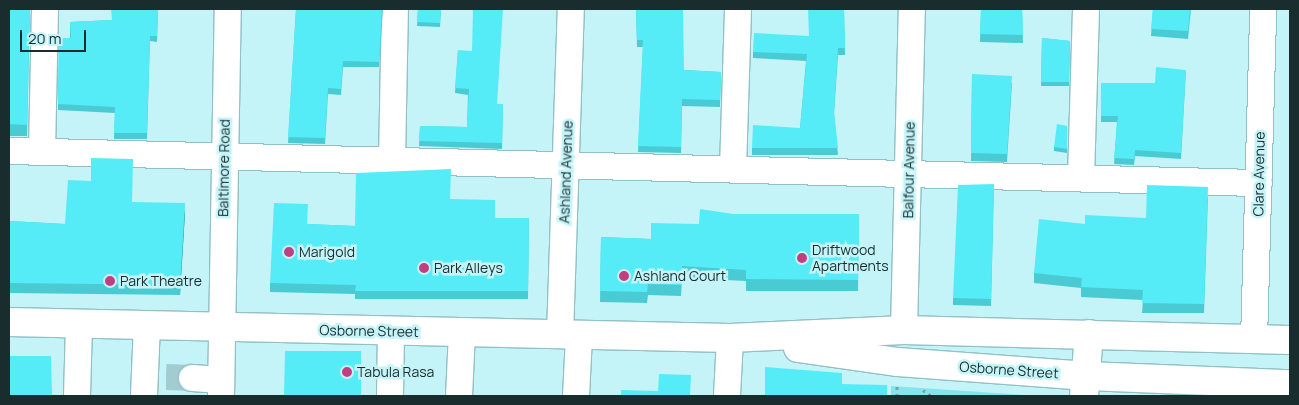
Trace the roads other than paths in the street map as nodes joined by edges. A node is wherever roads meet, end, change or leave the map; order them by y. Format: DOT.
graph roads {
  1 [pos="45,9"];
  2 [pos="228,9"];
  3 [pos="395,9"];
  4 [pos="572,9"];
  5 [pos="738,9"];
  6 [pos="912,9"];
  7 [pos="1086,9"];
  8 [pos="1262,9"];
  9 [pos="9,151"];
  10 [pos="42,152"];
  11 [pos="224,156"];
  12 [pos="392,161"];
  13 [pos="567,164"];
  14 [pos="733,169"];
  15 [pos="909,175"];
  16 [pos="1081,178"];
  17 [pos="1259,183"];
  18 [pos="9,322"];
  19 [pos="78,324"];
  20 [pos="147,325"];
  21 [pos="220,327"];
  22 [pos="904,330"];
  23 [pos="391,331"];
  24 [pos="462,333"];
  25 [pos="1089,334"];
  26 [pos="1117,335"];
  27 [pos="569,336"];
  28 [pos="730,338"];
  29 [pos="1254,340"];
  30 [pos="1290,340"];
  31 [pos="192,378"];
  32 [pos="151,383"];
  33 [pos="1244,383"];
  34 [pos="1290,384"];
  35 [pos="1086,386"];
  36 [pos="1114,387"];
  37 [pos="221,388"];
  38 [pos="77,396"];
  39 [pos="390,396"];
  40 [pos="459,396"];
  41 [pos="576,396"];
  42 [pos="728,396"];
  43 [pos="1207,396"];
  1 -- 10 [label="street"];
  2 -- 11 [label="street, Baltimore Road"];
  3 -- 12 [label="street"];
  4 -- 13 [label="street, Ashland Avenue"];
  5 -- 14 [label="street"];
  6 -- 15 [label="street, Balfour Avenue"];
  7 -- 16 [label="street"];
  8 -- 17 [label="street, Clare Avenue"];
  9 -- 10 [label="street"];
  10 -- 11 [label="street"];
  11 -- 12 [label="street"];
  11 -- 21 [label="street, Baltimore Road"];
  12 -- 13 [label="street"];
  13 -- 14 [label="street"];
  13 -- 27 [label="street, Ashland Avenue"];
  14 -- 15 [label="street"];
  15 -- 16 [label="street"];
  15 -- 22 [label="street, Balfour Avenue"];
  16 -- 17 [label="street"];
  17 -- 29 [label="street, Clare Avenue"];
  18 -- 19 [label="main road, Osborne Street"];
  19 -- 20 [label="main road, Osborne Street"];
  19 -- 38 [label="street"];
  20 -- 21 [label="main road, Osborne Street"];
  20 -- 32 [label="street"];
  21 -- 23 [label="main road, Osborne Street"];
  21 -- 37 [label="street, Baltimore Road"];
  22 -- 25 [label="main road, Osborne Street"];
  22 -- 28 [label="main road, Osborne Street"];
  23 -- 24 [label="main road, Osborne Street"];
  23 -- 39 [label="street"];
  24 -- 27 [label="main road, Osborne Street"];
  24 -- 40 [label="street"];
  25 -- 26 [label="main road, Osborne Street"];
  25 -- 35 [label="main road"];
  26 -- 29 [label="main road, Osborne Street"];
  26 -- 36 [label="main road"];
  27 -- 28 [label="main road, Osborne Street"];
  27 -- 41 [label="street, Ashland Avenue"];
  28 -- 35 [label="main road, Osborne Street"];
  28 -- 42 [label="street"];
  29 -- 30 [label="main road, Osborne Street"];
  31 -- 37 [label="street"];
  33 -- 34 [label="main road, Osborne Street"];
  33 -- 36 [label="main road, Osborne Street"];
  33 -- 43 [label="main road"];
  35 -- 36 [label="main road, Osborne Street"];
}
